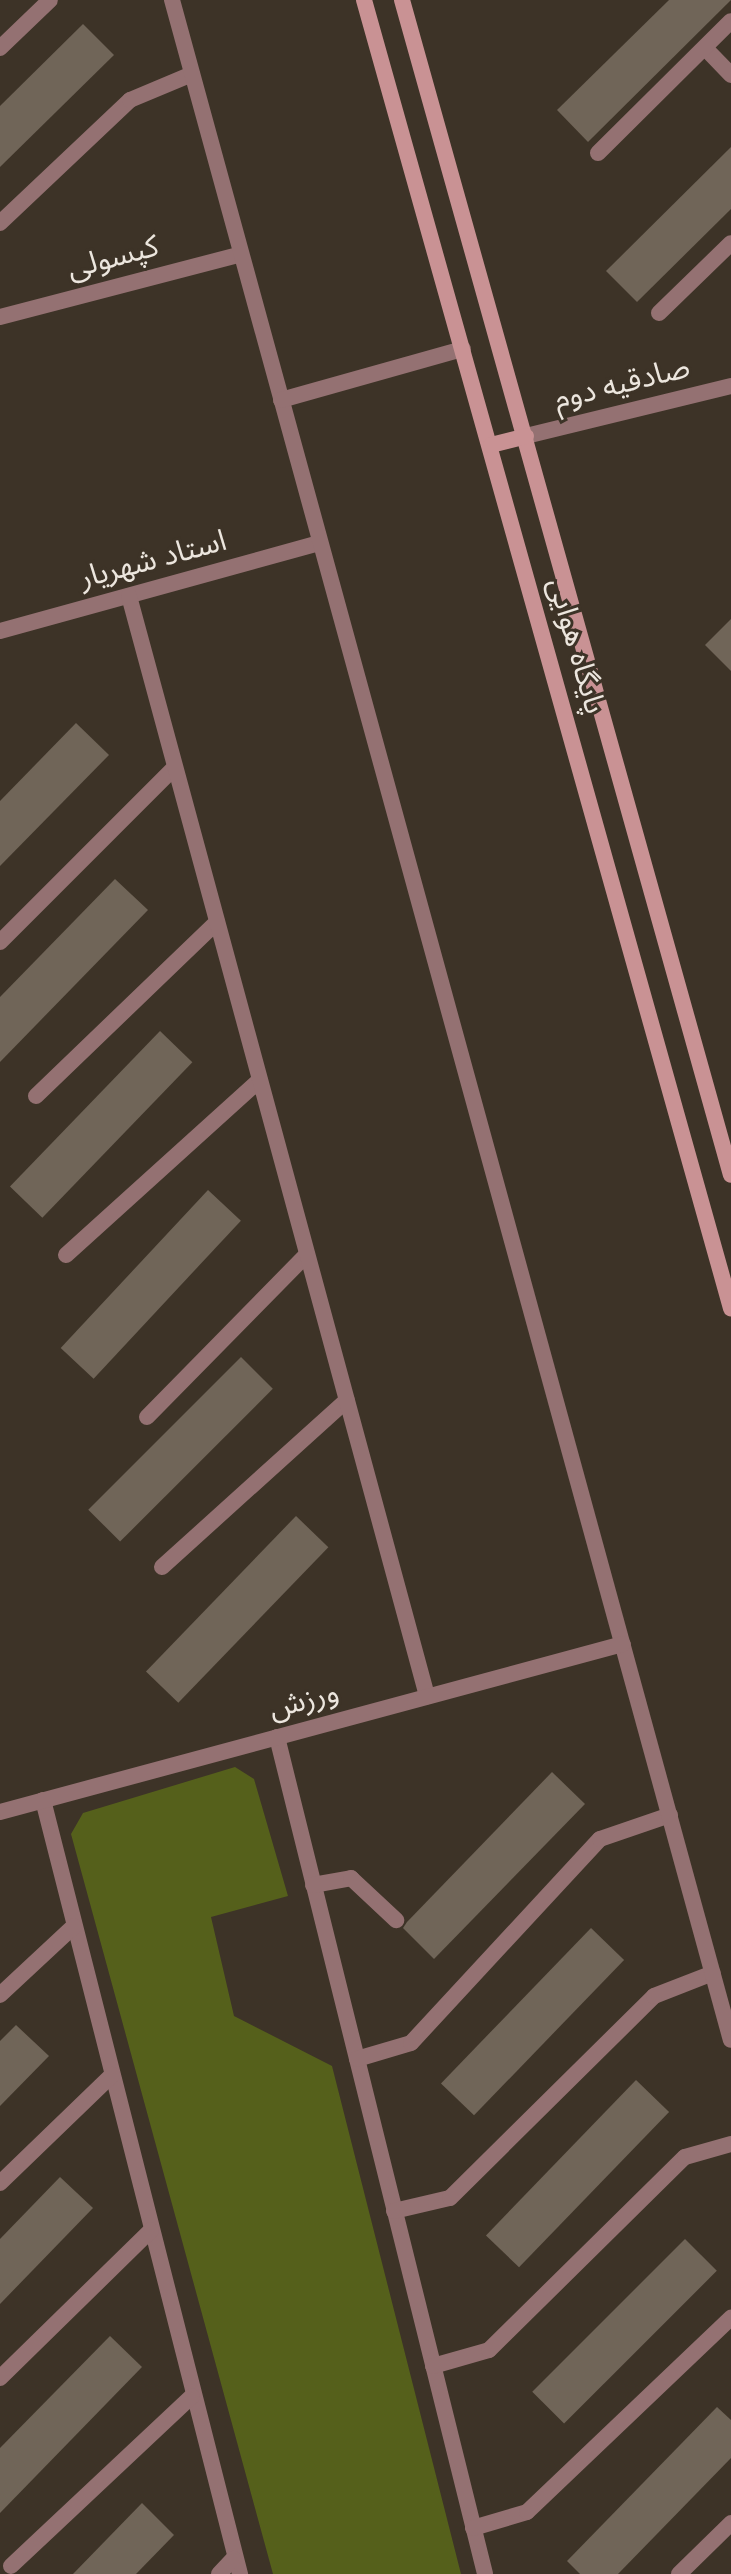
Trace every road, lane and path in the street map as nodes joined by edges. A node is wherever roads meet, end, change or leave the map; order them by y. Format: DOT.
graph roads {
  1 [pos="50,0"];
  2 [pos="172,0"];
  3 [pos="364,0"];
  4 [pos="402,0"];
  5 [pos="731,21"];
  6 [pos="0,48"];
  7 [pos="706,49"];
  8 [pos="192,74"];
  9 [pos="731,75"];
  10 [pos="598,153"];
  11 [pos="0,223"];
  12 [pos="731,243"];
  13 [pos="241,254"];
  14 [pos="659,313"];
  15 [pos="0,317"];
  16 [pos="463,349"];
  17 [pos="731,386"];
  18 [pos="281,400"];
  19 [pos="526,436"];
  20 [pos="491,445"];
  21 [pos="320,543"];
  22 [pos="129,596"];
  23 [pos="0,631"];
  24 [pos="175,767"];
  25 [pos="217,922"];
  26 [pos="0,942"];
  27 [pos="260,1080"];
  28 [pos="36,1096"];
  29 [pos="731,1175"];
  30 [pos="307,1254"];
  31 [pos="66,1255"];
  32 [pos="731,1308"];
  33 [pos="347,1400"];
  34 [pos="147,1417"];
  35 [pos="162,1567"];
  36 [pos="623,1644"];
  37 [pos="427,1696"];
  38 [pos="277,1737"];
  39 [pos="43,1800"];
  40 [pos="0,1812"];
  41 [pos="670,1815"];
  42 [pos="313,1885"];
  43 [pos="396,1920"];
  44 [pos="74,1926"];
  45 [pos="713,1973"];
  46 [pos="0,1995"];
  47 [pos="731,2040"];
  48 [pos="357,2059"];
  49 [pos="112,2075"];
  50 [pos="731,2144"];
  51 [pos="0,2183"];
  52 [pos="394,2211"];
  53 [pos="151,2230"];
  54 [pos="731,2318"];
  55 [pos="433,2366"];
  56 [pos="0,2378"];
  57 [pos="192,2396"];
  58 [pos="731,2523"];
  59 [pos="473,2528"];
  60 [pos="11,2566"];
  61 [pos="236,2567"];
  62 [pos="219,2574"];
  63 [pos="485,2574"];
  64 [pos="679,2574"];
  1 -- 6 [label="street"];
  2 -- 8 [label="street"];
  3 -- 16 [label="main road, پایگاه هوایی"];
  4 -- 19 [label="main road, پایگاه هوایی"];
  5 -- 7 [label="street"];
  7 -- 9 [label="street"];
  7 -- 10 [label="street"];
  8 -- 11 [label="street"];
  8 -- 13 [label="street"];
  12 -- 14 [label="street"];
  13 -- 15 [label="street, کپسولی"];
  13 -- 18 [label="street"];
  16 -- 18 [label="street"];
  16 -- 20 [label="main road, پایگاه هوایی"];
  17 -- 19 [label="street, صادقیه دوم"];
  18 -- 21 [label="street"];
  19 -- 20 [label="main road"];
  19 -- 29 [label="main road, پایگاه هوایی"];
  20 -- 32 [label="main road, پایگاه هوایی"];
  21 -- 22 [label="street, استاد شهریار"];
  21 -- 36 [label="street"];
  22 -- 23 [label="street, استاد شهریار"];
  22 -- 24 [label="street"];
  24 -- 25 [label="street"];
  24 -- 26 [label="street"];
  25 -- 27 [label="street"];
  25 -- 28 [label="street"];
  27 -- 30 [label="street"];
  27 -- 31 [label="street"];
  30 -- 33 [label="street"];
  30 -- 34 [label="street"];
  33 -- 35 [label="street"];
  33 -- 37 [label="street"];
  36 -- 37 [label="street, ورزش"];
  36 -- 41 [label="street"];
  37 -- 38 [label="street, ورزش"];
  38 -- 39 [label="street, ورزش"];
  38 -- 42 [label="street"];
  39 -- 40 [label="street, ورزش"];
  39 -- 44 [label="street"];
  41 -- 45 [label="street"];
  41 -- 48 [label="street"];
  42 -- 43 [label="street"];
  42 -- 48 [label="street"];
  44 -- 46 [label="street"];
  44 -- 49 [label="street"];
  45 -- 47 [label="street"];
  45 -- 52 [label="street"];
  48 -- 52 [label="street"];
  49 -- 51 [label="street"];
  49 -- 53 [label="street"];
  50 -- 55 [label="street"];
  52 -- 55 [label="street"];
  53 -- 56 [label="street"];
  53 -- 57 [label="street"];
  54 -- 59 [label="street"];
  55 -- 59 [label="street"];
  57 -- 60 [label="street"];
  57 -- 61 [label="street"];
  58 -- 64 [label="street"];
  59 -- 63 [label="street"];
  61 -- 62 [label="street"];
}
